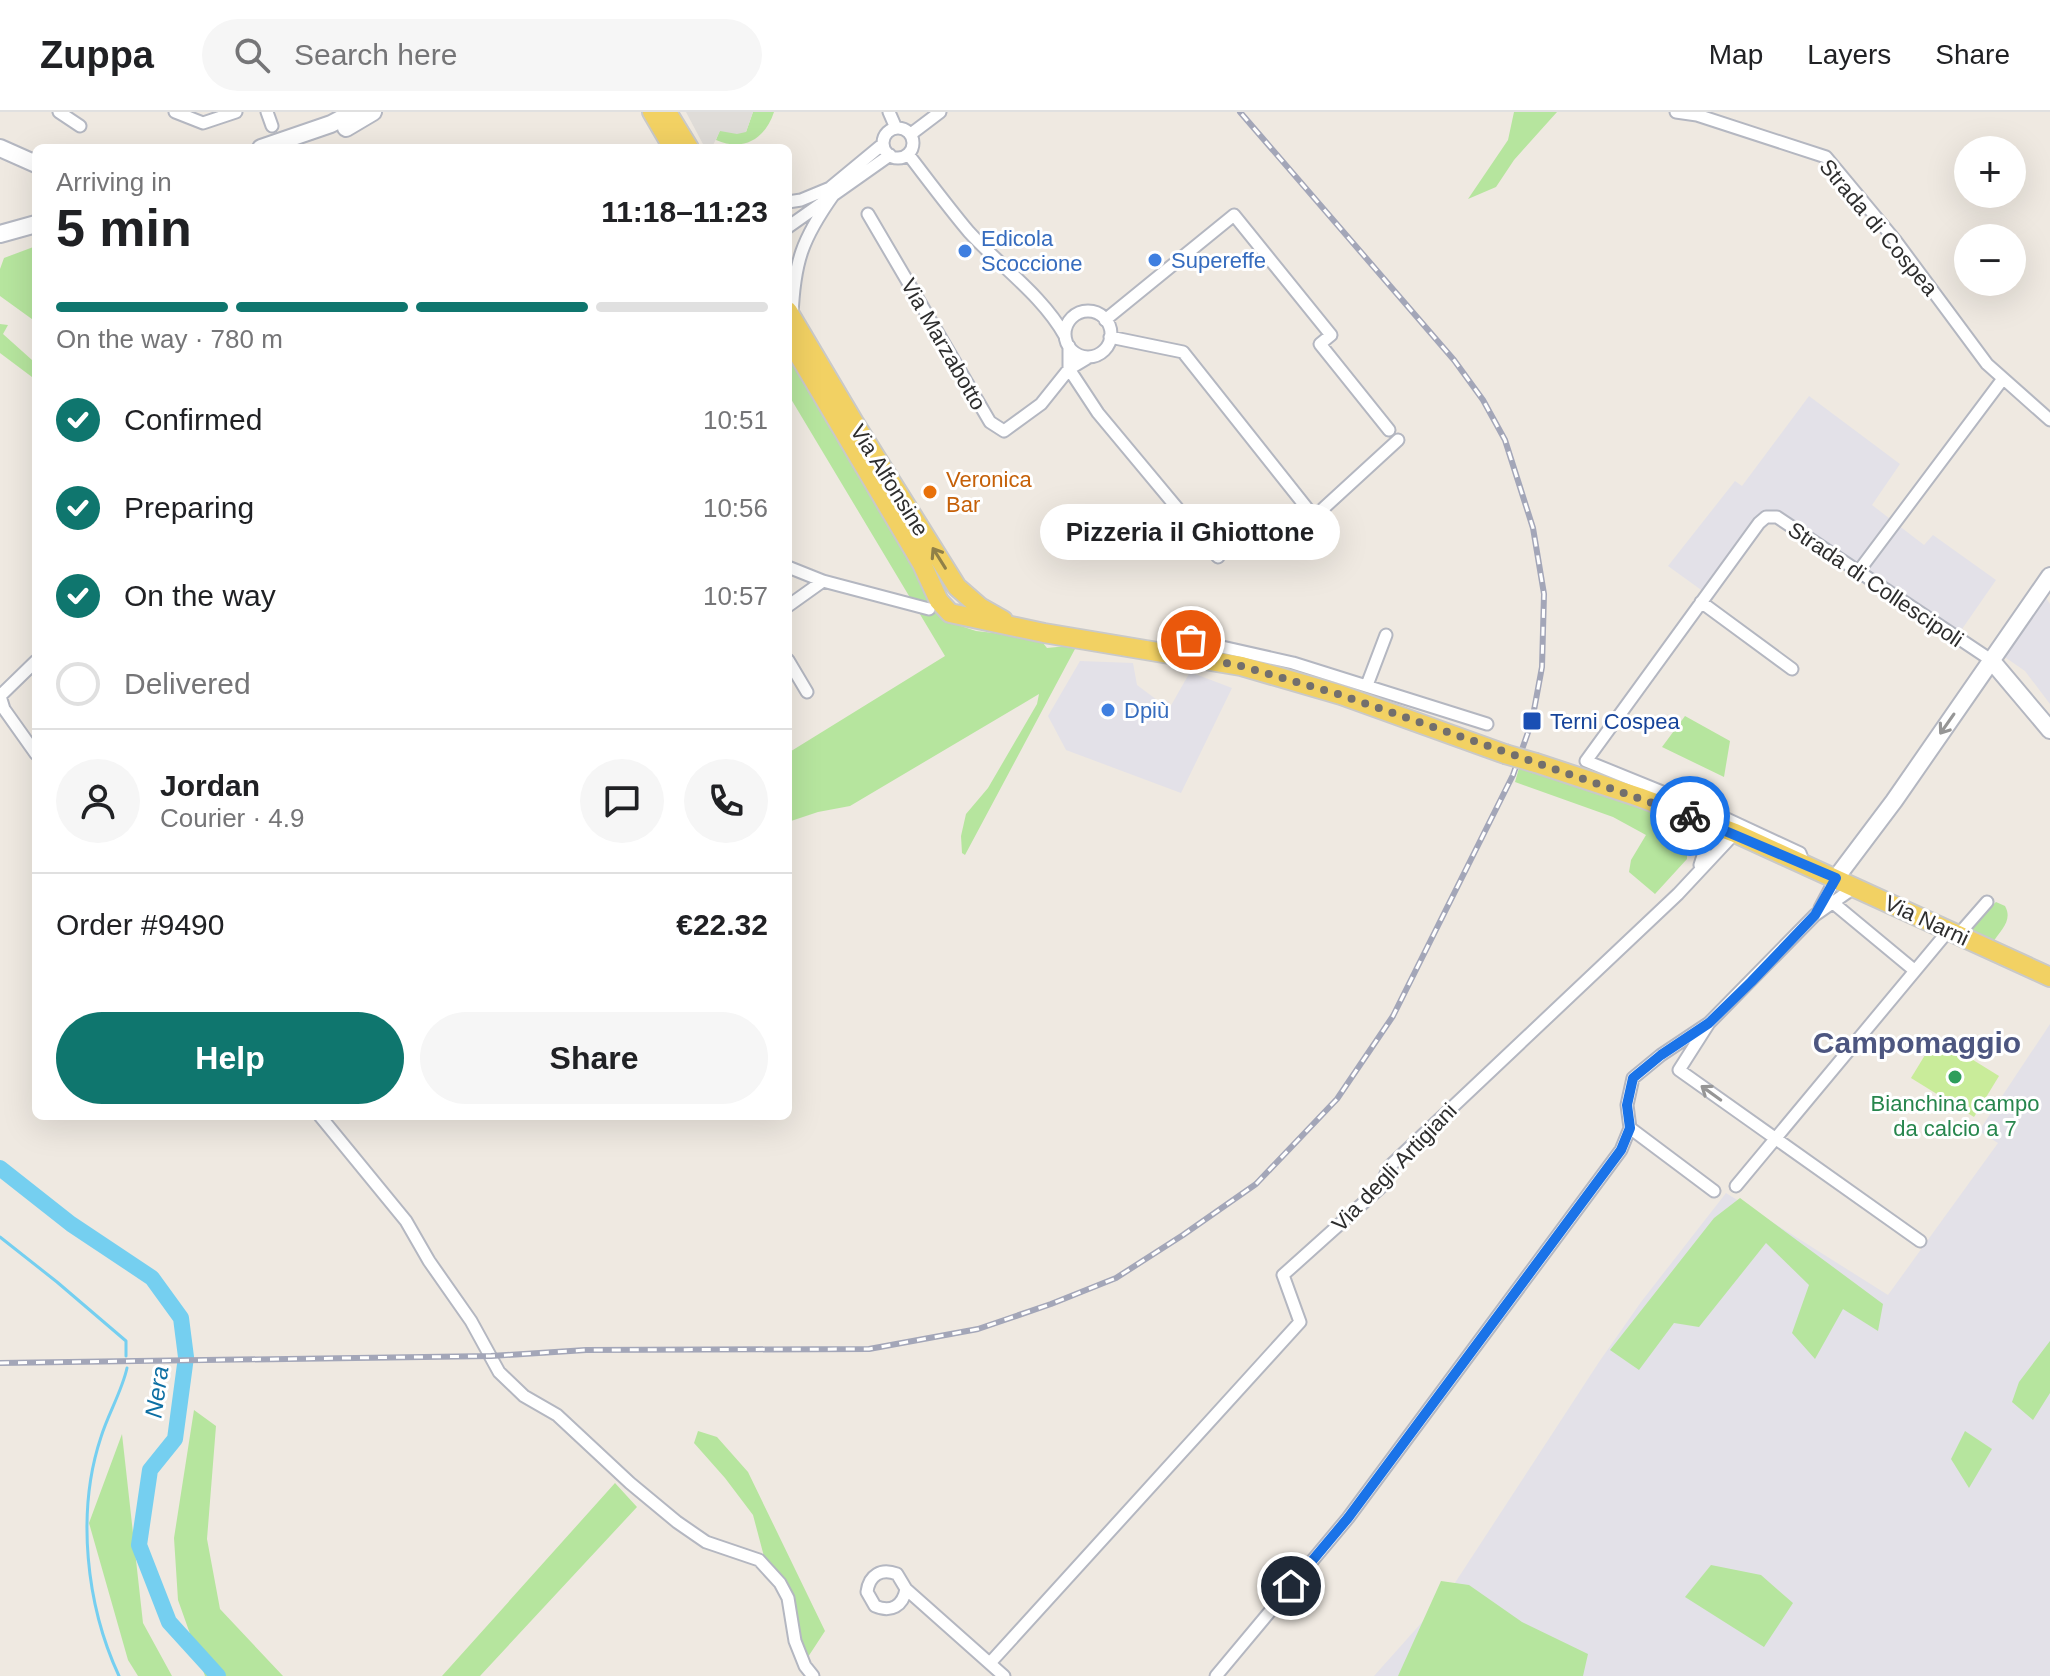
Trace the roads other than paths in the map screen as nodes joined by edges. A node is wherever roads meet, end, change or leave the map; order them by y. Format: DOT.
graph roads {
  1 [pos="59,112"];
  2 [pos="175,112"];
  3 [pos="236,112"];
  4 [pos="267,112"];
  5 [pos="354,112"];
  6 [pos="373,112"];
  7 [pos="652,112"];
  8 [pos="667,112"];
  9 [pos="889,112"];
  10 [pos="940,112"];
  11 [pos="1676,112"];
  12 [pos="333,118"];
  13 [pos="80,126"];
  14 [pos="272,126"];
  15 [pos="896,128"];
  16 [pos="911,134"];
  17 [pos="271,144"];
  18 [pos="306,144"];
  19 [pos="671,144"];
  20 [pos="687,144"];
  21 [pos="883,144"];
  22 [pos="0,148"];
  23 [pos="908,154"];
  24 [pos="890,155"];
  25 [pos="32,162"];
  26 [pos="832,191"];
  27 [pos="792,201"];
  28 [pos="868,214"];
  29 [pos="792,224"];
  30 [pos="32,225"];
  31 [pos="0,234"];
  32 [pos="792,298"];
  33 [pos="1051,312"];
  34 [pos="792,318"];
  35 [pos="1072,318"];
  36 [pos="1105,320"];
  37 [pos="1110,337"];
  38 [pos="1067,341"];
  39 [pos="792,345"];
  40 [pos="1089,357"];
  41 [pos="1069,369"];
  42 [pos="2002,380"];
  43 [pos="2050,420"];
  44 [pos="1389,430"];
  45 [pos="1398,440"];
  46 [pos="1218,557"];
  47 [pos="792,569"];
  48 [pos="1858,572"];
  49 [pos="823,581"];
  50 [pos="2047,586"];
  51 [pos="957,587"];
  52 [pos="1701,602"];
  53 [pos="792,603"];
  54 [pos="934,605"];
  55 [pos="1016,628"];
  56 [pos="1386,635"];
  57 [pos="1186,655"];
  58 [pos="1991,660"];
  59 [pos="32,665"];
  60 [pos="792,667"];
  61 [pos="1792,669"];
  62 [pos="1367,685"];
  63 [pos="807,692"];
  64 [pos="1487,724"];
  65 [pos="2050,730"];
  66 [pos="32,748"];
  67 [pos="1586,761"];
  68 [pos="1713,825"];
  69 [pos="1735,833"];
  70 [pos="1804,864"];
  71 [pos="1699,869"];
  72 [pos="1836,878"];
  73 [pos="1855,887"];
  74 [pos="1832,902"];
  75 [pos="1987,902"];
  76 [pos="1815,915"];
  77 [pos="1954,932"];
  78 [pos="1914,970"];
  79 [pos="2050,977"];
  80 [pos="1709,1023"];
  81 [pos="323,1120"];
  82 [pos="1630,1128"];
  83 [pos="1774,1139"];
  84 [pos="1736,1186"];
  85 [pos="1714,1191"];
  86 [pos="1920,1241"];
  87 [pos="906,1589"];
  88 [pos="990,1663"];
  89 [pos="813,1676"];
  90 [pos="1004,1676"];
  91 [pos="1216,1676"];
  1 -- 13 [label="street"];
  2 -- 3 [label="street"];
  4 -- 14 [label="street"];
  5 -- 12 [label="street"];
  6 -- 18 [label="street"];
  7 -- 19 [label="main road"];
  8 -- 20 [label="main road"];
  9 -- 15 [label="street"];
  10 -- 16 [label="street"];
  11 -- 42 [label="street, Strada di Cospea"];
  12 -- 17 [label="street"];
  15 -- 16 [label="street"];
  15 -- 21 [label="street"];
  16 -- 23 [label="street"];
  21 -- 24 [label="street"];
  21 -- 26 [label="street"];
  22 -- 25 [label="street"];
  23 -- 24 [label="street"];
  23 -- 33 [label="street"];
  24 -- 26 [label="street"];
  26 -- 27 [label="street"];
  26 -- 29 [label="street"];
  26 -- 32 [label="street"];
  28 -- 41 [label="street, Via Marzabotto"];
  30 -- 31 [label="street"];
  33 -- 35 [label="street"];
  33 -- 38 [label="street"];
  51 -- 34 [label="main road, Via Alfonsine, one-way"];
  35 -- 36 [label="street"];
  35 -- 38 [label="street"];
  36 -- 37 [label="street"];
  36 -- 44 [label="street"];
  37 -- 40 [label="street, Via Marzabotto"];
  37 -- 45 [label="street"];
  38 -- 40 [label="street"];
  38 -- 41 [label="street"];
  39 -- 54 [label="main road, Via Alfonsine"];
  40 -- 41 [label="street, Via Marzabotto"];
  41 -- 46 [label="street"];
  42 -- 43 [label="street, Strada di Cospea"];
  42 -- 48 [label="street"];
  47 -- 49 [label="street"];
  48 -- 52 [label="street, Strada di Collescipoli"];
  48 -- 58 [label="street, Strada di Collescipoli"];
  49 -- 53 [label="street"];
  49 -- 54 [label="street"];
  50 -- 58 [label="street"];
  51 -- 54 [label="street"];
  51 -- 55 [label="main road, Via Alfonsine"];
  52 -- 61 [label="street"];
  52 -- 67 [label="street, Strada di Collescipoli"];
  54 -- 55 [label="main road, Via Alfonsine"];
  55 -- 57 [label="main road, Via Alfonsine"];
  56 -- 62 [label="street"];
  57 -- 62 [label="street, Via Alfonsine"];
  57 -- 68 [label="main road, Via Alfonsine, bridge"];
  58 -- 65 [label="street"];
  58 -- 72 [label="street, one-way"];
  59 -- 66 [label="street"];
  60 -- 63 [label="street"];
  62 -- 64 [label="street, Via Alfonsine"];
  67 -- 70 [label="street, Via Narni"];
  68 -- 69 [label="main road, Via Narni"];
  68 -- 71 [label="street, Via degli Artigiani"];
  69 -- 70 [label="main road, Via Narni"];
  69 -- 71 [label="street, Via degli Artigiani"];
  70 -- 72 [label="main road, Via Narni"];
  71 -- 88 [label="street, Via degli Artigiani"];
  72 -- 73 [label="main road, Via Narni"];
  72 -- 76 [label="street"];
  73 -- 74 [label="street"];
  73 -- 77 [label="main road, Via Narni"];
  74 -- 76 [label="street"];
  74 -- 78 [label="street"];
  75 -- 77 [label="street"];
  76 -- 80 [label="street"];
  77 -- 78 [label="street"];
  77 -- 79 [label="main road, Via Narni"];
  78 -- 83 [label="street"];
  80 -- 82 [label="street"];
  83 -- 80 [label="street, one-way"];
  81 -- 89 [label="street"];
  82 -- 85 [label="street"];
  82 -- 91 [label="street"];
  83 -- 84 [label="street"];
  83 -- 86 [label="street"];
  87 -- 88 [label="street"];
  88 -- 90 [label="street"];
}
